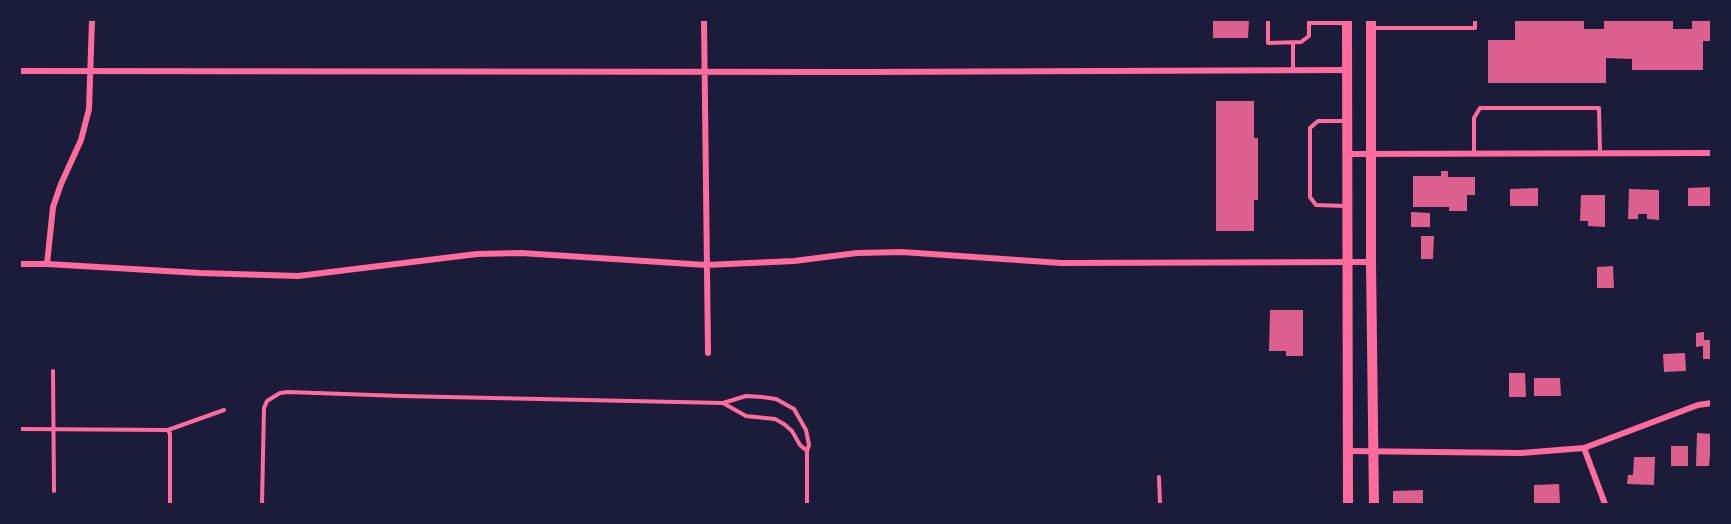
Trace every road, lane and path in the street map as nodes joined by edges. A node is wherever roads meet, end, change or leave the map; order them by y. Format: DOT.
graph roads {
  1 [pos="92,20"];
  2 [pos="704,20"];
  3 [pos="1268,20"];
  4 [pos="1475,20"];
  5 [pos="1309,21"];
  6 [pos="1347,21"];
  7 [pos="1371,24"];
  8 [pos="1293,43"];
  9 [pos="1348,70"];
  10 [pos="20,71"];
  11 [pos="91,71"];
  12 [pos="705,71"];
  13 [pos="1293,71"];
  14 [pos="1348,121"];
  15 [pos="1600,153"];
  16 [pos="1712,153"];
  17 [pos="1348,154"];
  18 [pos="1370,154"];
  19 [pos="1474,154"];
  20 [pos="1348,206"];
  21 [pos="1348,262"];
  22 [pos="1371,262"];
  23 [pos="20,264"];
  24 [pos="47,264"];
  25 [pos="706,266"];
  26 [pos="708,353"];
  27 [pos="53,371"];
  28 [pos="723,403"];
  29 [pos="1712,403"];
  30 [pos="224,410"];
  31 [pos="20,429"];
  32 [pos="53,429"];
  33 [pos="168,430"];
  34 [pos="1584,448"];
  35 [pos="807,451"];
  36 [pos="1347,451"];
  37 [pos="1374,451"];
  38 [pos="1160,477"];
  39 [pos="54,491"];
  40 [pos="170,504"];
  41 [pos="262,504"];
  42 [pos="807,504"];
  43 [pos="1160,504"];
  44 [pos="1348,504"];
  45 [pos="1374,504"];
  46 [pos="1605,504"];
  1 -- 11 [label="street"];
  2 -- 12 [label="street"];
  3 -- 8 [label="lane"];
  4 -- 7 [label="lane"];
  5 -- 6 [label="lane"];
  5 -- 8 [label="lane"];
  6 -- 9 [label="main road"];
  7 -- 18 [label="main road"];
  8 -- 13 [label="lane"];
  9 -- 13 [label="street"];
  9 -- 14 [label="main road"];
  10 -- 11 [label="street"];
  11 -- 12 [label="street"];
  11 -- 24 [label="street"];
  12 -- 13 [label="street"];
  12 -- 25 [label="street"];
  14 -- 17 [label="main road"];
  14 -- 20 [label="lane"];
  15 -- 16 [label="street"];
  15 -- 19 [label="street"];
  15 -- 19 [label="lane"];
  17 -- 18 [label="street"];
  17 -- 20 [label="main road"];
  18 -- 19 [label="street"];
  18 -- 22 [label="main road"];
  20 -- 21 [label="main road"];
  21 -- 22 [label="street"];
  21 -- 25 [label="street"];
  21 -- 36 [label="main road"];
  22 -- 37 [label="main road"];
  23 -- 24 [label="street"];
  24 -- 25 [label="street"];
  25 -- 26 [label="street"];
  27 -- 32 [label="lane"];
  28 -- 35 [label="lane"];
  28 -- 35 [label="lane"];
  28 -- 41 [label="lane"];
  29 -- 34 [label="street"];
  30 -- 33 [label="lane"];
  31 -- 32 [label="lane"];
  32 -- 33 [label="lane"];
  32 -- 39 [label="lane"];
  33 -- 40 [label="lane"];
  34 -- 37 [label="street"];
  34 -- 46 [label="street"];
  35 -- 42 [label="lane"];
  36 -- 37 [label="street"];
  36 -- 44 [label="main road"];
  37 -- 45 [label="main road"];
  38 -- 43 [label="lane"];
}
